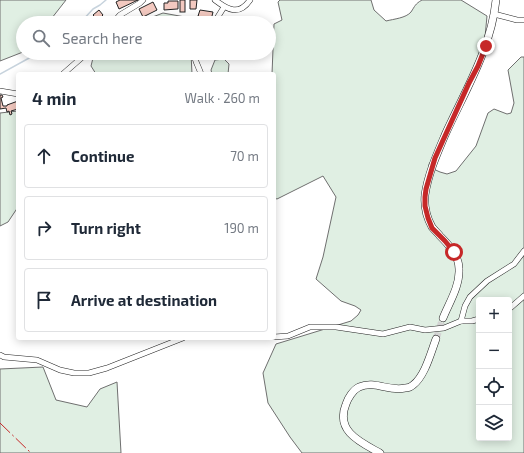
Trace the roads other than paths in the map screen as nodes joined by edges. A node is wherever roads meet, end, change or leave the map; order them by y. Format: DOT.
graph roads {
  1 [pos="143,0"];
  2 [pos="215,0"];
  3 [pos="250,0"];
  4 [pos="496,0"];
  5 [pos="224,7"];
  6 [pos="494,14"];
  7 [pos="119,16"];
  8 [pos="218,16"];
  9 [pos="524,20"];
  10 [pos="79,60"];
  11 [pos="195,60"];
  12 [pos="65,72"];
  13 [pos="200,72"];
  14 [pos="0,91"];
  15 [pos="16,94"];
  16 [pos="524,251"];
  17 [pos="524,296"];
  18 [pos="512,306"];
  19 [pos="443,318"];
  20 [pos="476,320"];
  21 [pos="461,322"];
  22 [pos="276,337"];
  23 [pos="436,339"];
  24 [pos="178,340"];
  25 [pos="0,355"];
  26 [pos="380,453"];
  1 -- 7 [label="street"];
  2 -- 5 [label="street"];
  3 -- 5 [label="street"];
  4 -- 6 [label="street"];
  5 -- 8 [label="street"];
  6 -- 9 [label="street"];
  6 -- 19 [label="street"];
  10 -- 12 [label="street"];
  11 -- 13 [label="street"];
  14 -- 15 [label="street"];
  16 -- 21 [label="street"];
  17 -- 18 [label="street"];
  20 -- 21 [label="street"];
  21 -- 22 [label="street"];
  23 -- 26 [label="street"];
  24 -- 25 [label="street"];
}
